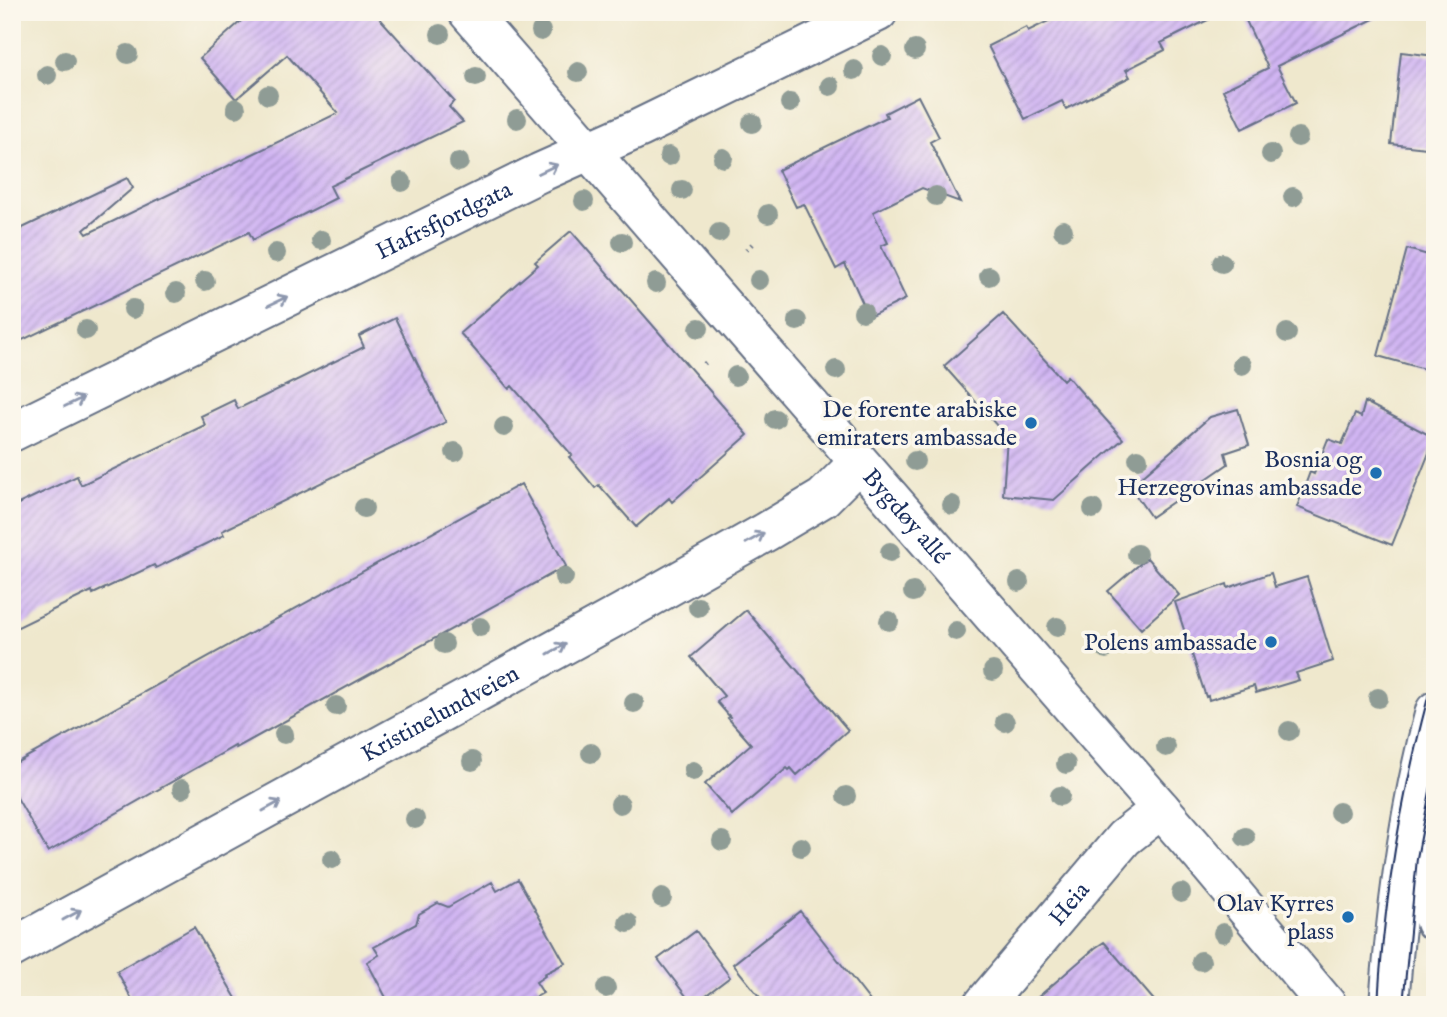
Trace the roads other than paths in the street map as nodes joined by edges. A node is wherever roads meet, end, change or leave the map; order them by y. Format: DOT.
graph roads {
  1 [pos="468,12"];
  2 [pos="878,12"];
  3 [pos="587,151"];
  4 [pos="12,432"];
  5 [pos="858,463"];
  6 [pos="1435,711"];
  7 [pos="1161,809"];
  8 [pos="1410,829"];
  9 [pos="1435,922"];
  10 [pos="12,948"];
  11 [pos="1288,959"];
  12 [pos="983,1005"];
  13 [pos="1302,1005"];
  14 [pos="1327,1005"];
  15 [pos="1389,1005"];
  1 -- 3 [label="street, Bygdøy allé"];
  2 -- 3 [label="street, Hafrsfjordgata"];
  4 -- 3 [label="street, Hafrsfjordgata, one-way"];
  3 -- 5 [label="street, Bygdøy allé"];
  5 -- 7 [label="street, Bygdøy allé"];
  10 -- 5 [label="street, Kristinelundveien, one-way"];
  6 -- 8 [label="street"];
  7 -- 11 [label="street, Bygdøy allé"];
  7 -- 12 [label="street, Heia"];
  8 -- 9 [label="street"];
  8 -- 15 [label="street"];
  11 -- 13 [label="street, Bygdøy allé"];
  11 -- 14 [label="street, Bygdøy allé"];
}
